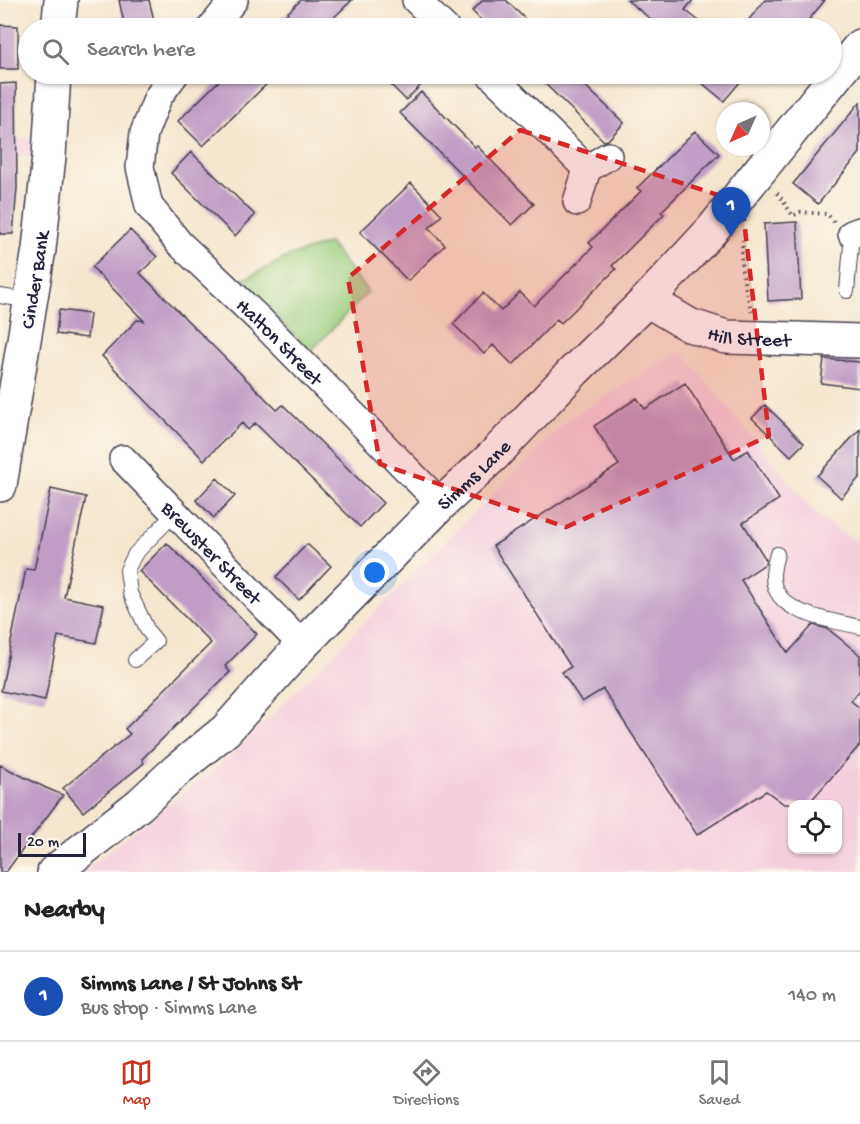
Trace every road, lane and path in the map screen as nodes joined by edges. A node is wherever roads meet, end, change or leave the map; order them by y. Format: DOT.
graph roads {
  1 [pos="61,0"];
  2 [pos="234,0"];
  3 [pos="416,0"];
  4 [pos="59,18"];
  5 [pos="219,18"];
  6 [pos="434,18"];
  7 [pos="860,46"];
  8 [pos="842,68"];
  9 [pos="53,84"];
  10 [pos="168,84"];
  11 [pos="502,84"];
  12 [pos="829,84"];
  13 [pos="757,173"];
  14 [pos="577,202"];
  15 [pos="748,225"];
  16 [pos="856,233"];
  17 [pos="847,291"];
  18 [pos="16,298"];
  19 [pos="647,300"];
  20 [pos="760,338"];
  21 [pos="860,341"];
  22 [pos="123,459"];
  23 [pos="0,484"];
  24 [pos="441,504"];
  25 [pos="175,513"];
  26 [pos="777,554"];
  27 [pos="860,627"];
  28 [pos="302,645"];
  29 [pos="135,660"];
  30 [pos="54,872"];
  1 -- 4 [label="street"];
  2 -- 5 [label="street"];
  3 -- 6 [label="street"];
  7 -- 8 [label="street, Simms Lane"];
  9 -- 18 [label="street, Cinder Bank"];
  10 -- 24 [label="street, Halton Street"];
  11 -- 14 [label="street"];
  12 -- 13 [label="street, Simms Lane"];
  13 -- 16 [label="path"];
  13 -- 19 [label="street, Simms Lane"];
  15 -- 20 [label="path"];
  16 -- 17 [label="lane"];
  18 -- 23 [label="street, Cinder Bank"];
  19 -- 20 [label="street, Hill Street"];
  19 -- 24 [label="street, Simms Lane"];
  20 -- 21 [label="street, Hill Street"];
  22 -- 25 [label="street, Brewster Street"];
  24 -- 28 [label="street, Simms Lane"];
  25 -- 28 [label="street, Brewster Street"];
  25 -- 29 [label="lane"];
  26 -- 27 [label="lane"];
  28 -- 30 [label="street, Simms Lane"];
}
